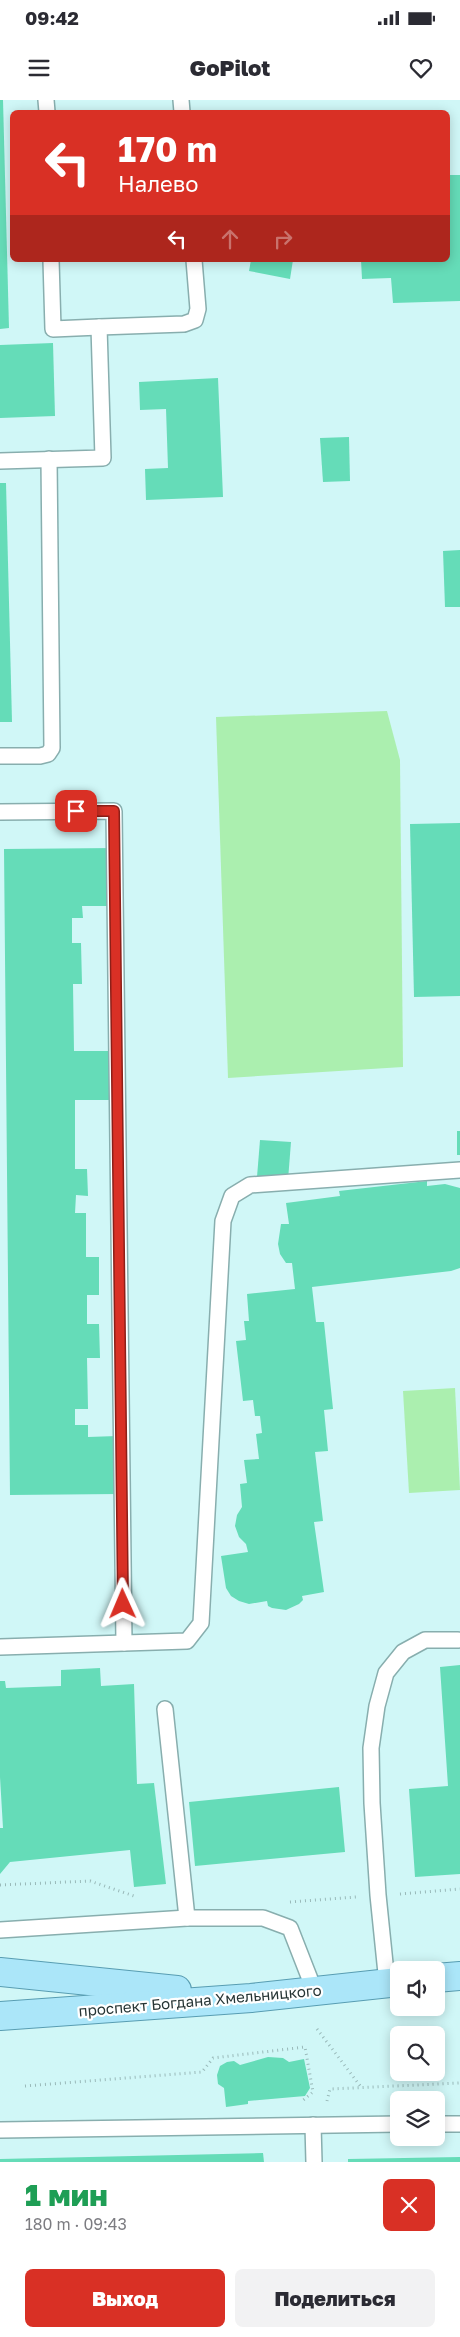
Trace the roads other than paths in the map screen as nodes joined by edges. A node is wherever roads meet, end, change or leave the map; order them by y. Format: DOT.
graph roads {
  1 [pos="51,262"];
  2 [pos="194,262"];
  3 [pos="99,326"];
  4 [pos="49,459"];
  5 [pos="0,461"];
  6 [pos="0,756"];
  7 [pos="0,812"];
  8 [pos="460,1170"];
  9 [pos="458,1640"];
  10 [pos="124,1643"];
  11 [pos="0,1647"];
  12 [pos="165,1710"];
  13 [pos="187,1918"];
  14 [pos="0,1930"];
  15 [pos="390,1965"];
  16 [pos="0,1972"];
  17 [pos="460,1976"];
  18 [pos="445,1977"];
  19 [pos="390,1982"];
  20 [pos="315,1992"];
  21 [pos="251,1998"];
  22 [pos="0,2016"];
  23 [pos="390,2124"];
  24 [pos="445,2124"];
  25 [pos="460,2124"];
  26 [pos="313,2125"];
  27 [pos="0,2130"];
  28 [pos="314,2162"];
  1 -- 3 [label="lane"];
  2 -- 3 [label="lane"];
  3 -- 4 [label="lane"];
  4 -- 5 [label="lane"];
  4 -- 6 [label="lane"];
  7 -- 10 [label="lane"];
  8 -- 10 [label="lane"];
  9 -- 15 [label="lane"];
  10 -- 11 [label="lane"];
  12 -- 13 [label="lane"];
  13 -- 14 [label="lane"];
  13 -- 20 [label="lane"];
  16 -- 21 [label="main road"];
  17 -- 18 [label="main road"];
  19 -- 20 [label="main road, проспект Богдана Хмельницкого"];
  20 -- 21 [label="main road, проспект Богдана Хмельницкого"];
  21 -- 22 [label="main road, проспект Богдана Хмельницкого"];
  23 -- 26 [label="lane"];
  24 -- 25 [label="lane"];
  26 -- 27 [label="lane"];
  26 -- 28 [label="lane"];
}
